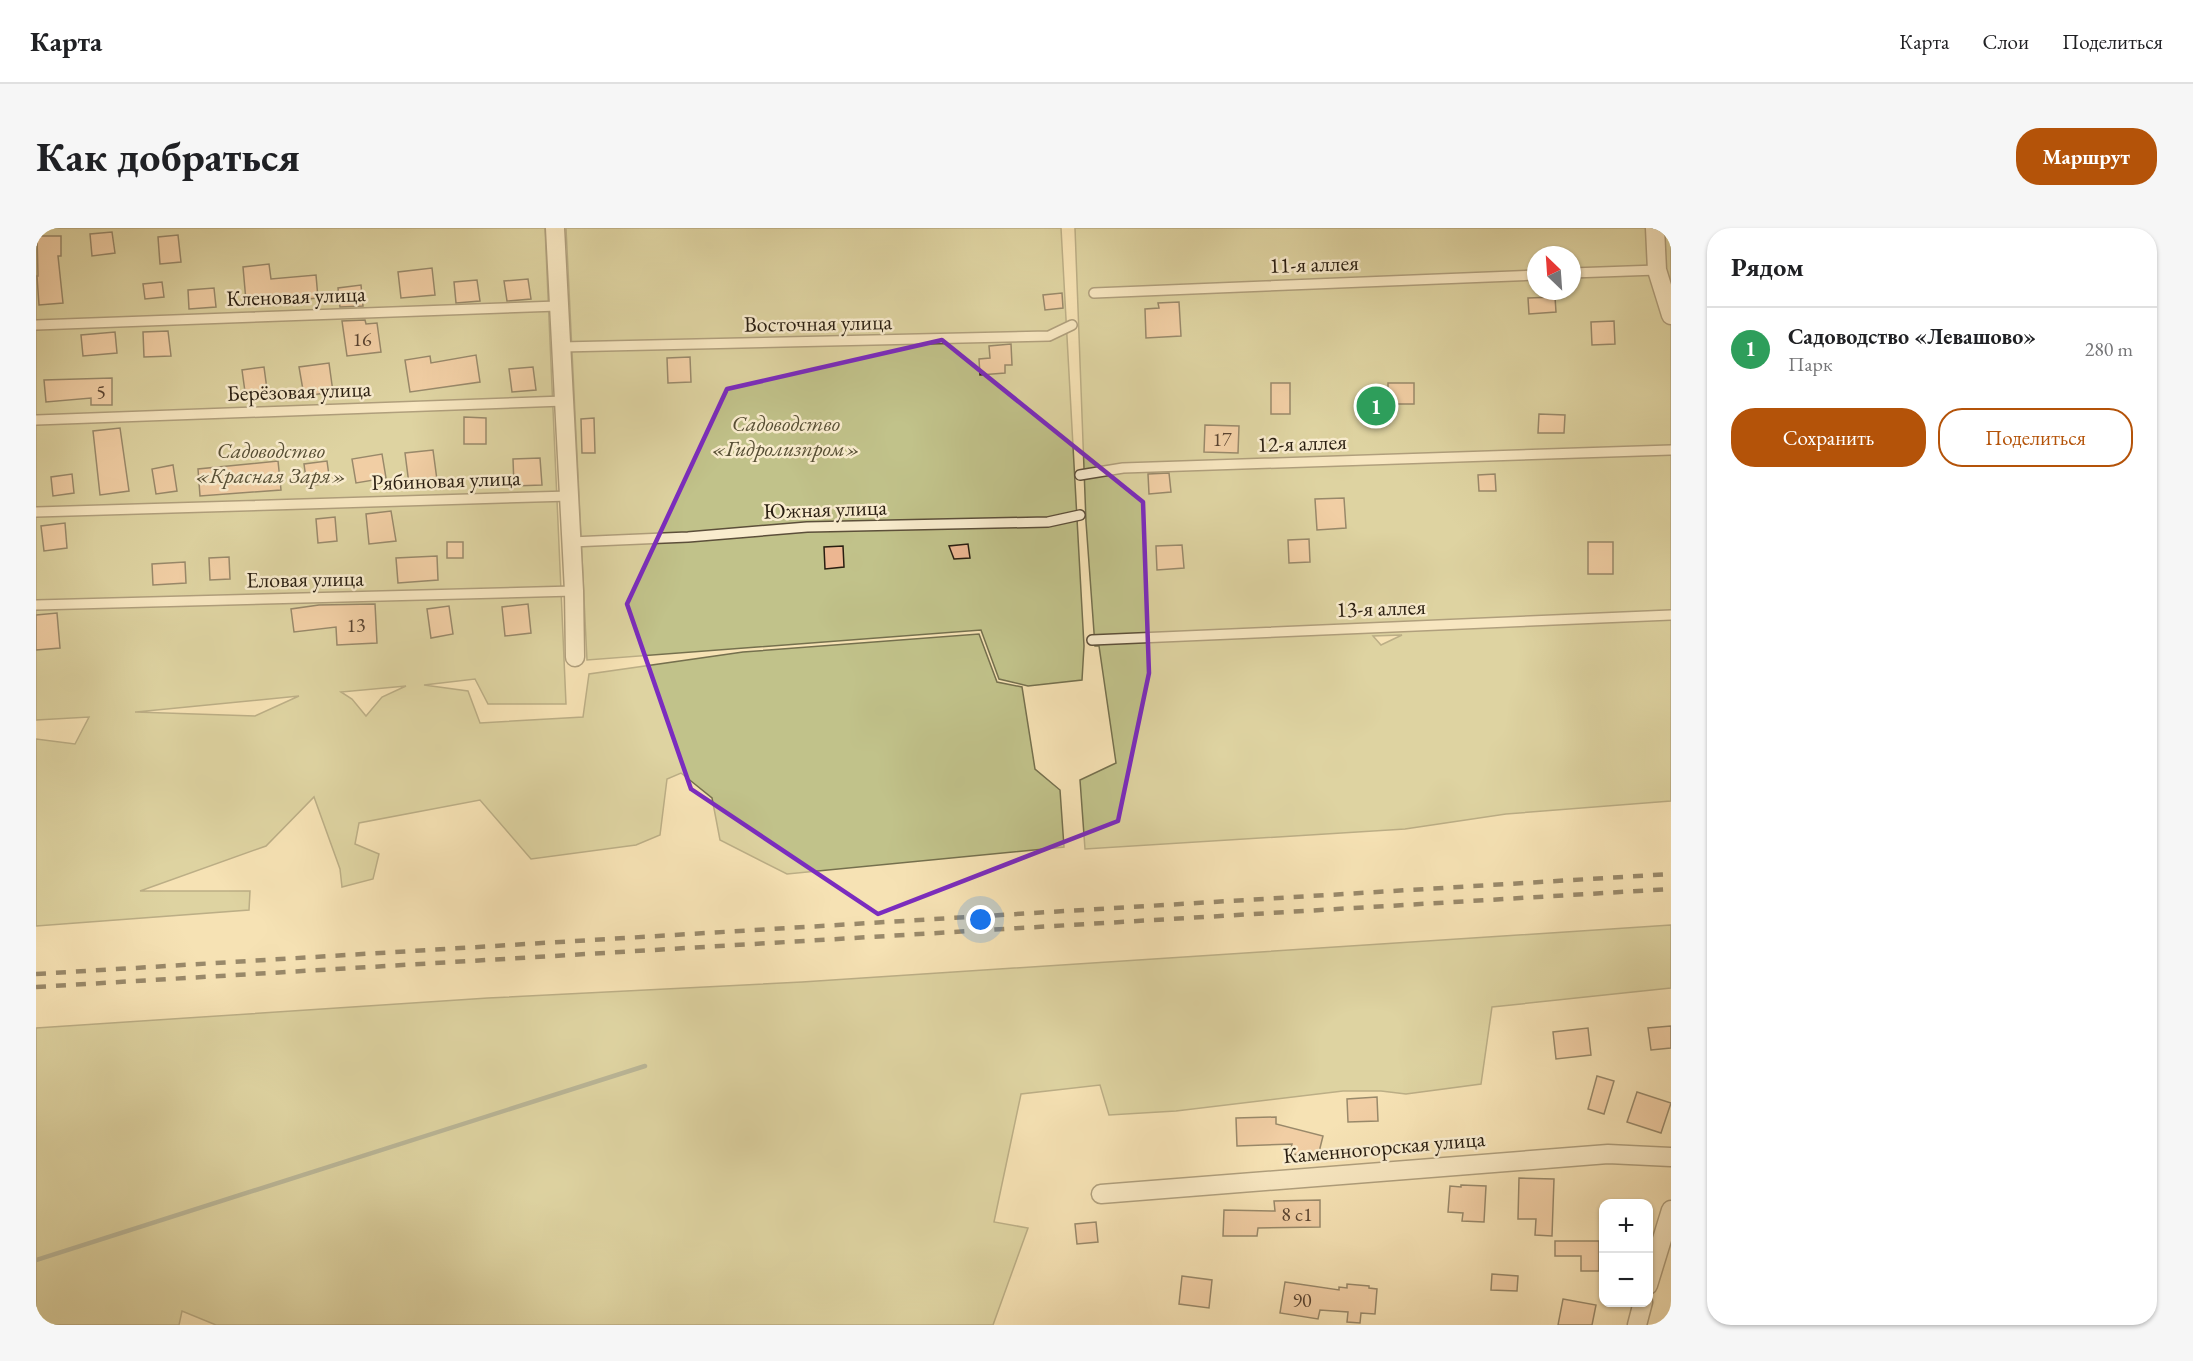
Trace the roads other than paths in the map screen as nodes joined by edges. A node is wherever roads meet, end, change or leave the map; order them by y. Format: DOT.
graph roads {
  1 [pos="555,228"];
  2 [pos="1655,228"];
  3 [pos="1657,270"];
  4 [pos="1581,273"];
  5 [pos="1527,275"];
  6 [pos="1094,293"];
  7 [pos="558,306"];
  8 [pos="1671,315"];
  9 [pos="36,325"];
  10 [pos="1072,325"];
  11 [pos="561,347"];
  12 [pos="564,401"];
  13 [pos="36,420"];
  14 [pos="1671,450"];
  15 [pos="1080,475"];
  16 [pos="570,496"];
  17 [pos="36,512"];
  18 [pos="1080,515"];
  19 [pos="572,542"];
  20 [pos="574,591"];
  21 [pos="36,605"];
  22 [pos="1671,615"];
  23 [pos="1092,640"];
  24 [pos="575,657"];
  25 [pos="1671,1157"];
  26 [pos="1101,1194"];
  27 [pos="1671,1210"];
  28 [pos="1653,1269"];
  29 [pos="1642,1307"];
  30 [pos="1637,1325"];
  1 -- 7 [label="street"];
  2 -- 3 [label="street"];
  3 -- 4 [label="lane"];
  3 -- 8 [label="street"];
  5 -- 6 [label="lane, 11-я аллея"];
  7 -- 9 [label="lane, Кленовая улица"];
  7 -- 11 [label="street"];
  10 -- 11 [label="lane, Восточная улица"];
  11 -- 12 [label="street"];
  12 -- 13 [label="lane, Берёзовая улица"];
  12 -- 16 [label="street"];
  14 -- 15 [label="lane, 12-я аллея"];
  16 -- 17 [label="lane, Рябиновая улица"];
  16 -- 19 [label="street"];
  18 -- 19 [label="lane, Южная улица"];
  19 -- 20 [label="street"];
  20 -- 21 [label="lane, Еловая улица"];
  20 -- 24 [label="street"];
  22 -- 23 [label="lane, 13-я аллея"];
  25 -- 26 [label="street, Каменногорская улица"];
  27 -- 28 [label="street"];
  29 -- 30 [label="street"];
}
